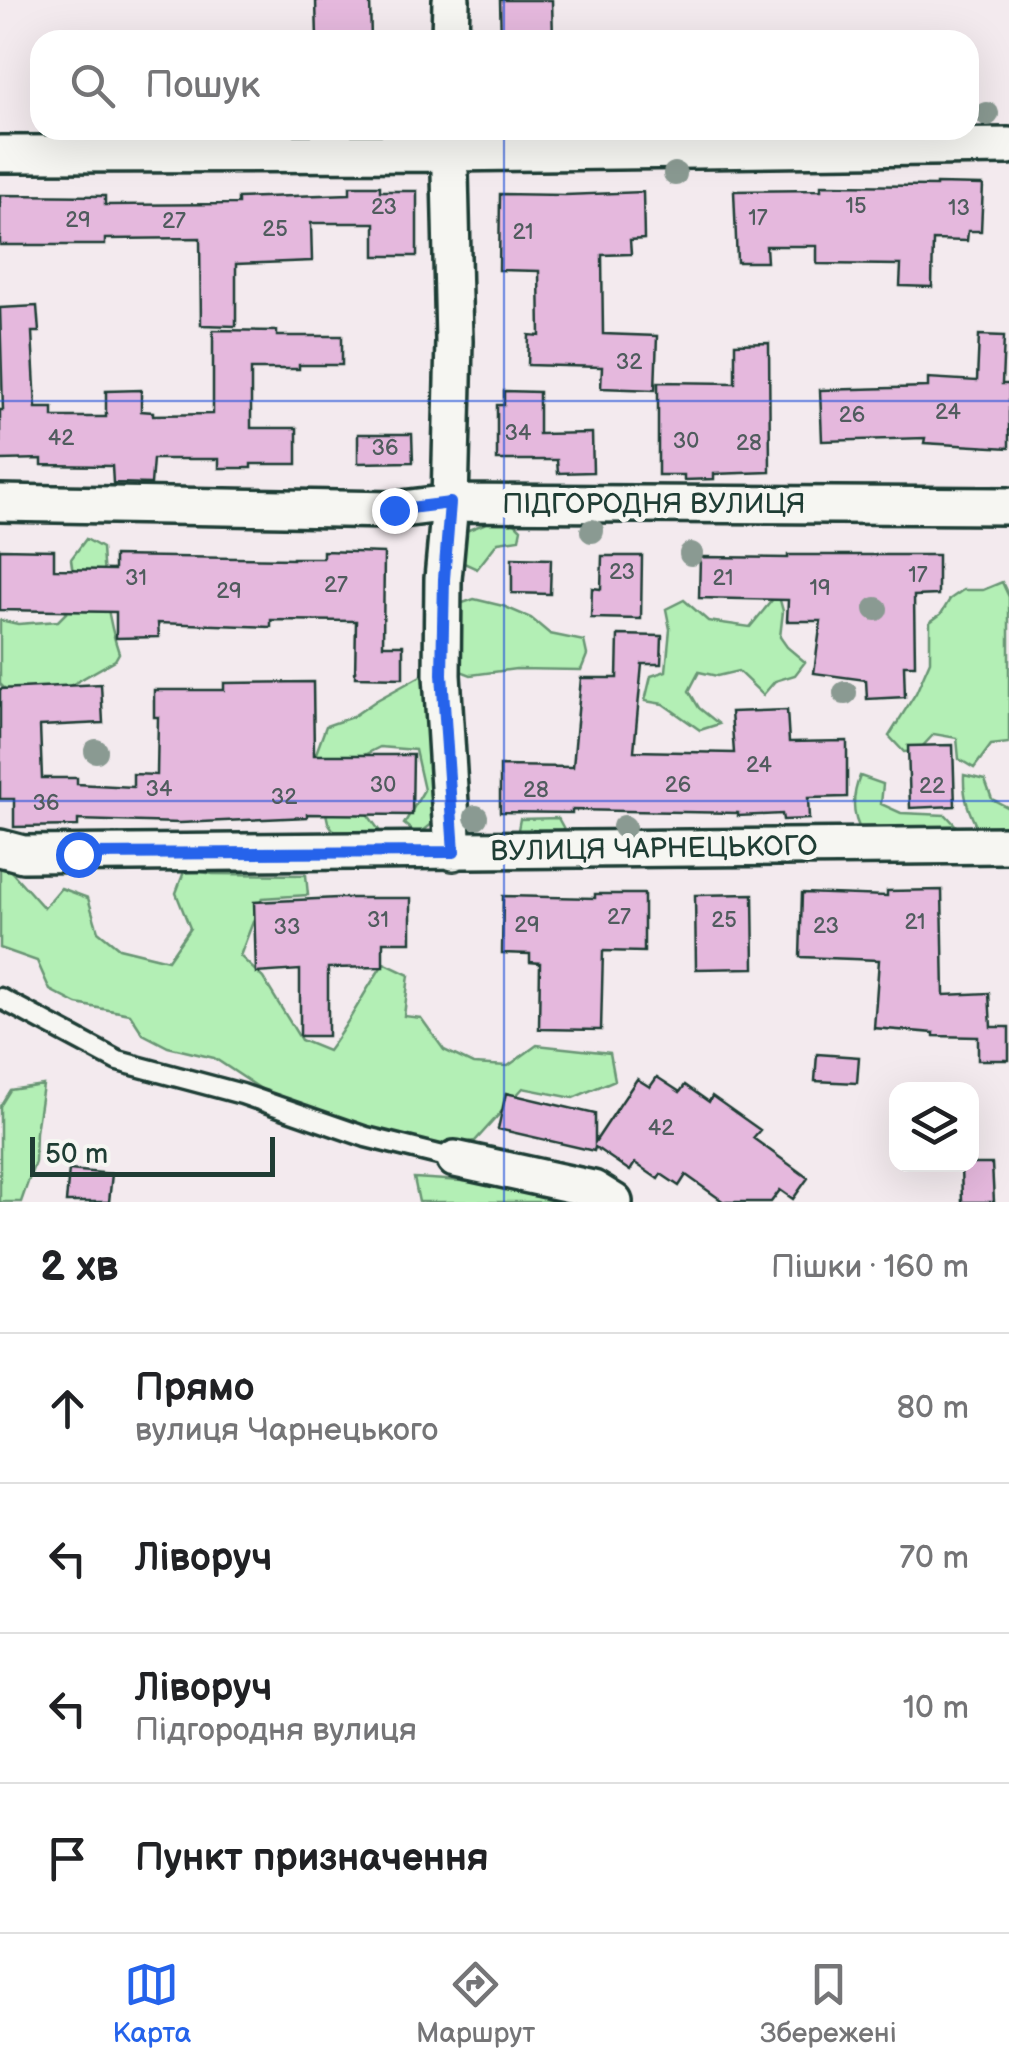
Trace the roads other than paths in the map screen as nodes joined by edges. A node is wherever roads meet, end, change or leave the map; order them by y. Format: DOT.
graph roads {
  1 [pos="451,0"];
  2 [pos="450,30"];
  3 [pos="448,141"];
  4 [pos="1009,146"];
  5 [pos="0,154"];
  6 [pos="0,503"];
  7 [pos="450,503"];
  8 [pos="1009,506"];
  9 [pos="1009,845"];
  10 [pos="0,848"];
  11 [pos="454,852"];
  12 [pos="0,998"];
  13 [pos="455,1159"];
  14 [pos="614,1202"];
  1 -- 2 [label="street"];
  3 -- 4 [label="street"];
  3 -- 5 [label="street"];
  3 -- 7 [label="street"];
  6 -- 7 [label="street, ПІДГОРОДНЯ ВУЛИЦЯ"];
  7 -- 8 [label="street, ПІДГОРОДНЯ ВУЛИЦЯ"];
  7 -- 11 [label="street"];
  9 -- 11 [label="street, ВУЛИЦЯ ЧАРНЕЦЬКОГО"];
  10 -- 11 [label="street, ВУЛИЦЯ ЧАРНЕЦЬКОГО"];
  12 -- 13 [label="lane"];
  13 -- 14 [label="street"];
}
